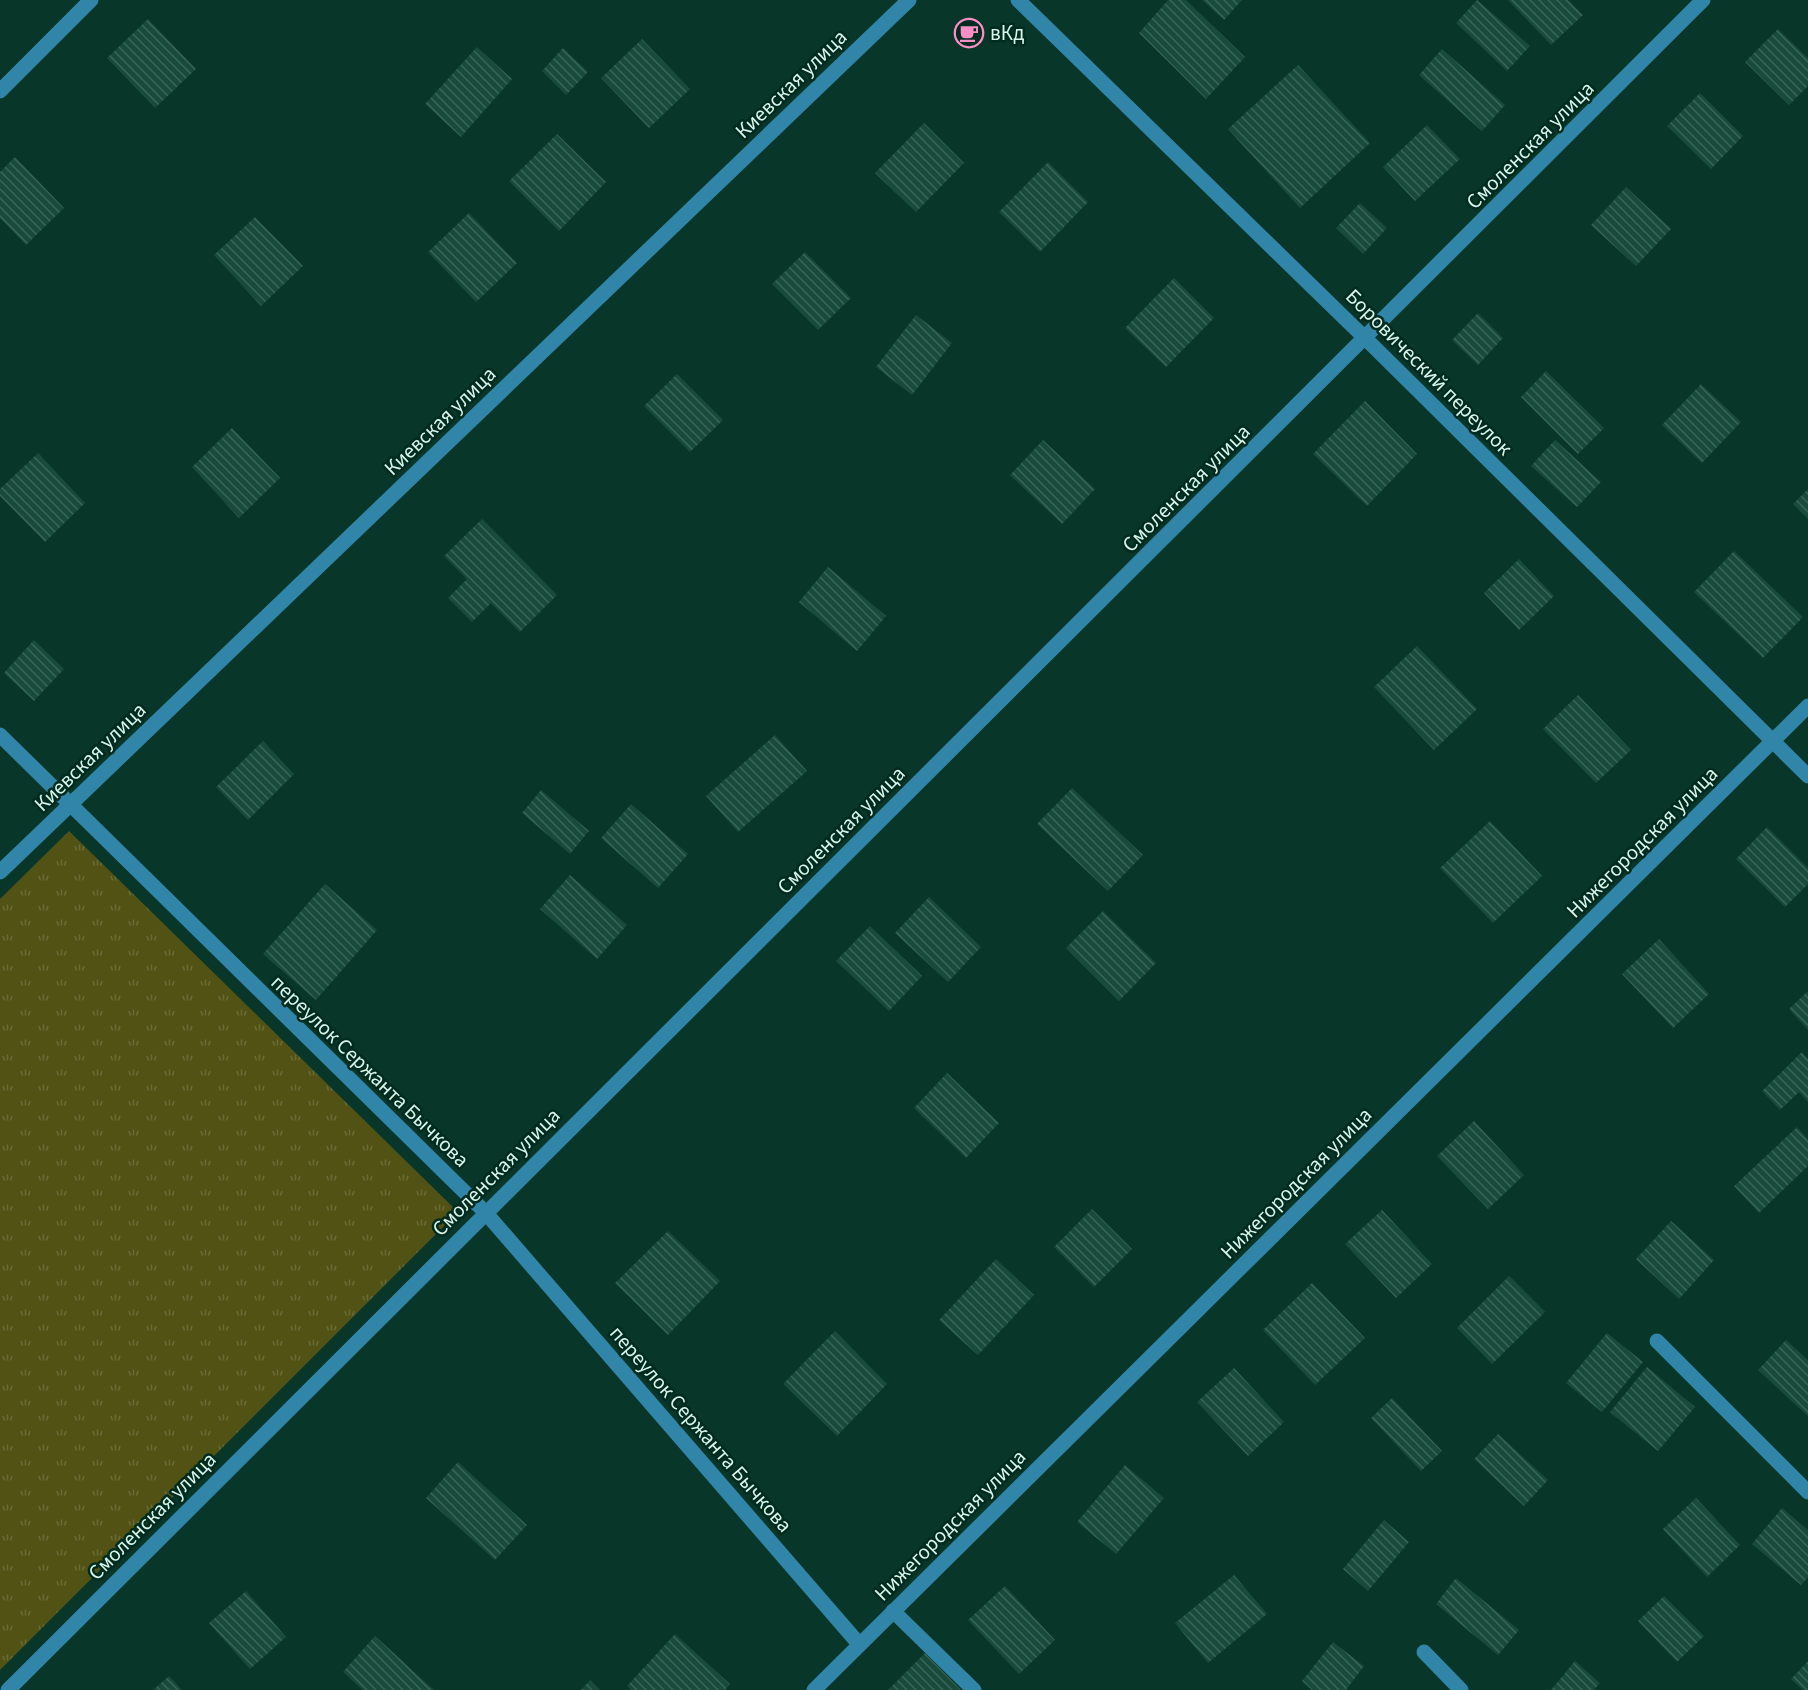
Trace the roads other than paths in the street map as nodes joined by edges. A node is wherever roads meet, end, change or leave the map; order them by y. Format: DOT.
graph roads {
  1 [pos="91,0"];
  2 [pos="909,0"];
  3 [pos="1018,0"];
  4 [pos="1703,0"];
  5 [pos="0,91"];
  6 [pos="1366,339"];
  7 [pos="1808,706"];
  8 [pos="0,735"];
  9 [pos="1773,741"];
  10 [pos="1808,776"];
  11 [pos="70,806"];
  12 [pos="0,872"];
  13 [pos="485,1212"];
  14 [pos="1657,1341"];
  15 [pos="1808,1492"];
  16 [pos="893,1611"];
  17 [pos="859,1644"];
  18 [pos="1424,1652"];
  19 [pos="8,1690"];
  20 [pos="814,1690"];
  21 [pos="974,1690"];
  22 [pos="1461,1690"];
  1 -- 5 [label="street"];
  2 -- 11 [label="street, Киевская улица"];
  3 -- 6 [label="street, Боровический переулок"];
  4 -- 6 [label="street, Смоленская улица"];
  6 -- 9 [label="street, Боровический переулок"];
  6 -- 13 [label="street, Смоленская улица"];
  7 -- 9 [label="street, Нижегородская улица"];
  8 -- 11 [label="street, переулок Сержанта Бычкова"];
  9 -- 10 [label="street, Боровический переулок"];
  9 -- 16 [label="street, Нижегородская улица"];
  11 -- 12 [label="street, Киевская улица"];
  11 -- 13 [label="street, переулок Сержанта Бычкова"];
  13 -- 17 [label="street, переулок Сержанта Бычкова"];
  13 -- 19 [label="street, Смоленская улица"];
  14 -- 15 [label="street"];
  16 -- 17 [label="street, Нижегородская улица"];
  16 -- 21 [label="street"];
  17 -- 20 [label="street, Нижегородская улица"];
  18 -- 22 [label="street"];
}
